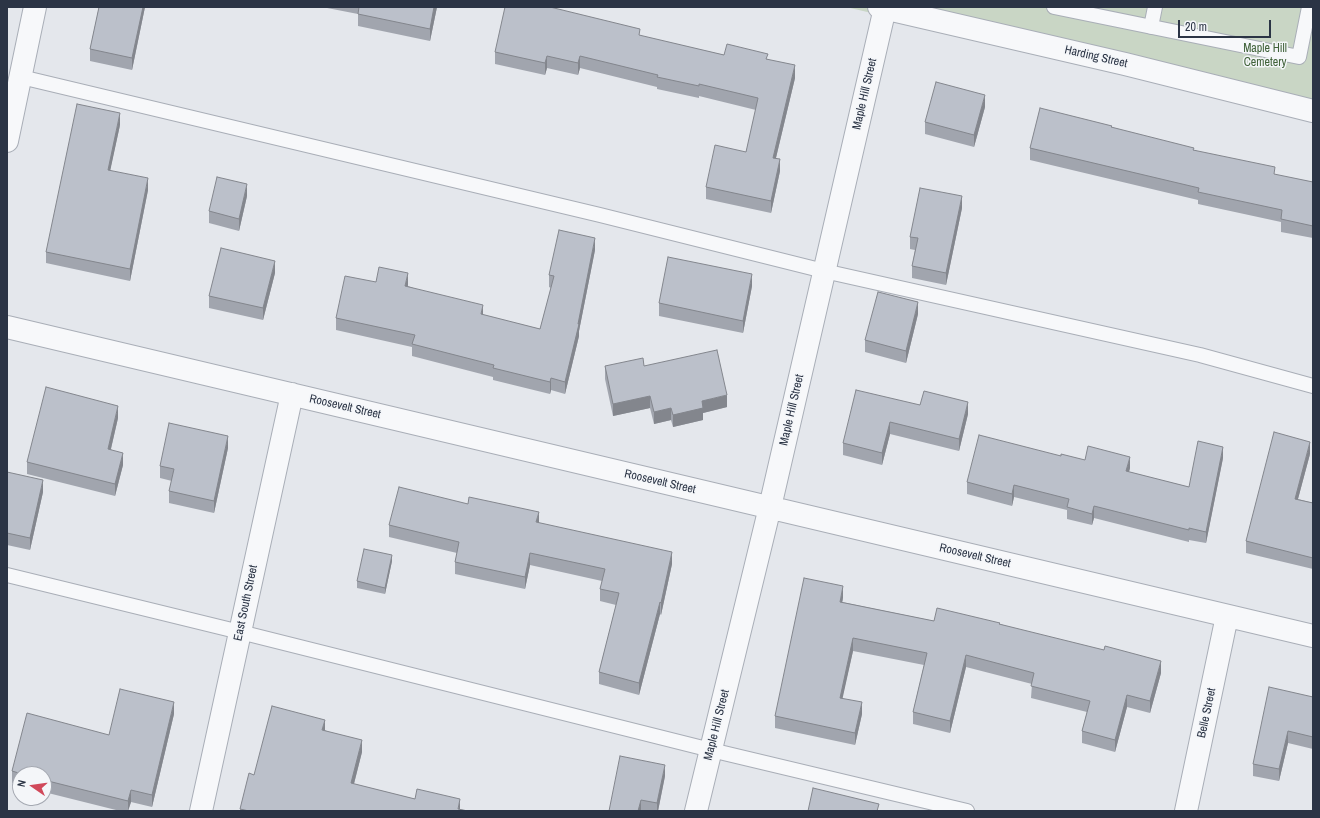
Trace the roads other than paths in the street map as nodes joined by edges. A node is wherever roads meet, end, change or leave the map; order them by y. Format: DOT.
graph roads {
  1 [pos="35,7"];
  2 [pos="883,7"];
  3 [pos="1054,7"];
  4 [pos="1155,7"];
  5 [pos="1309,7"];
  6 [pos="1151,27"];
  7 [pos="21,77"];
  8 [pos="1313,111"];
  9 [pos="7,141"];
  10 [pos="824,271"];
  11 [pos="7,327"];
  12 [pos="1313,386"];
  13 [pos="292,394"];
  14 [pos="770,508"];
  15 [pos="7,575"];
  16 [pos="1228,616"];
  17 [pos="240,632"];
  18 [pos="1313,636"];
  19 [pos="711,750"];
  20 [pos="201,811"];
  21 [pos="696,811"];
  22 [pos="967,811"];
  23 [pos="1186,811"];
  1 -- 7 [label="street"];
  2 -- 8 [label="street, Harding Street"];
  2 -- 10 [label="street, Maple Hill Street"];
  3 -- 6 [label="lane"];
  4 -- 6 [label="lane"];
  5 -- 6 [label="lane"];
  7 -- 9 [label="street"];
  7 -- 10 [label="lane"];
  10 -- 12 [label="lane"];
  10 -- 14 [label="street, Maple Hill Street"];
  11 -- 13 [label="street, Roosevelt Street"];
  13 -- 14 [label="street, Roosevelt Street"];
  13 -- 17 [label="street, East South Street"];
  14 -- 16 [label="street, Roosevelt Street"];
  14 -- 19 [label="street, Maple Hill Street"];
  15 -- 17 [label="lane"];
  16 -- 18 [label="street, Roosevelt Street"];
  16 -- 23 [label="street, Belle Street"];
  17 -- 19 [label="lane"];
  17 -- 20 [label="street, East South Street"];
  19 -- 21 [label="street, Maple Hill Street"];
  19 -- 22 [label="lane"];
}
